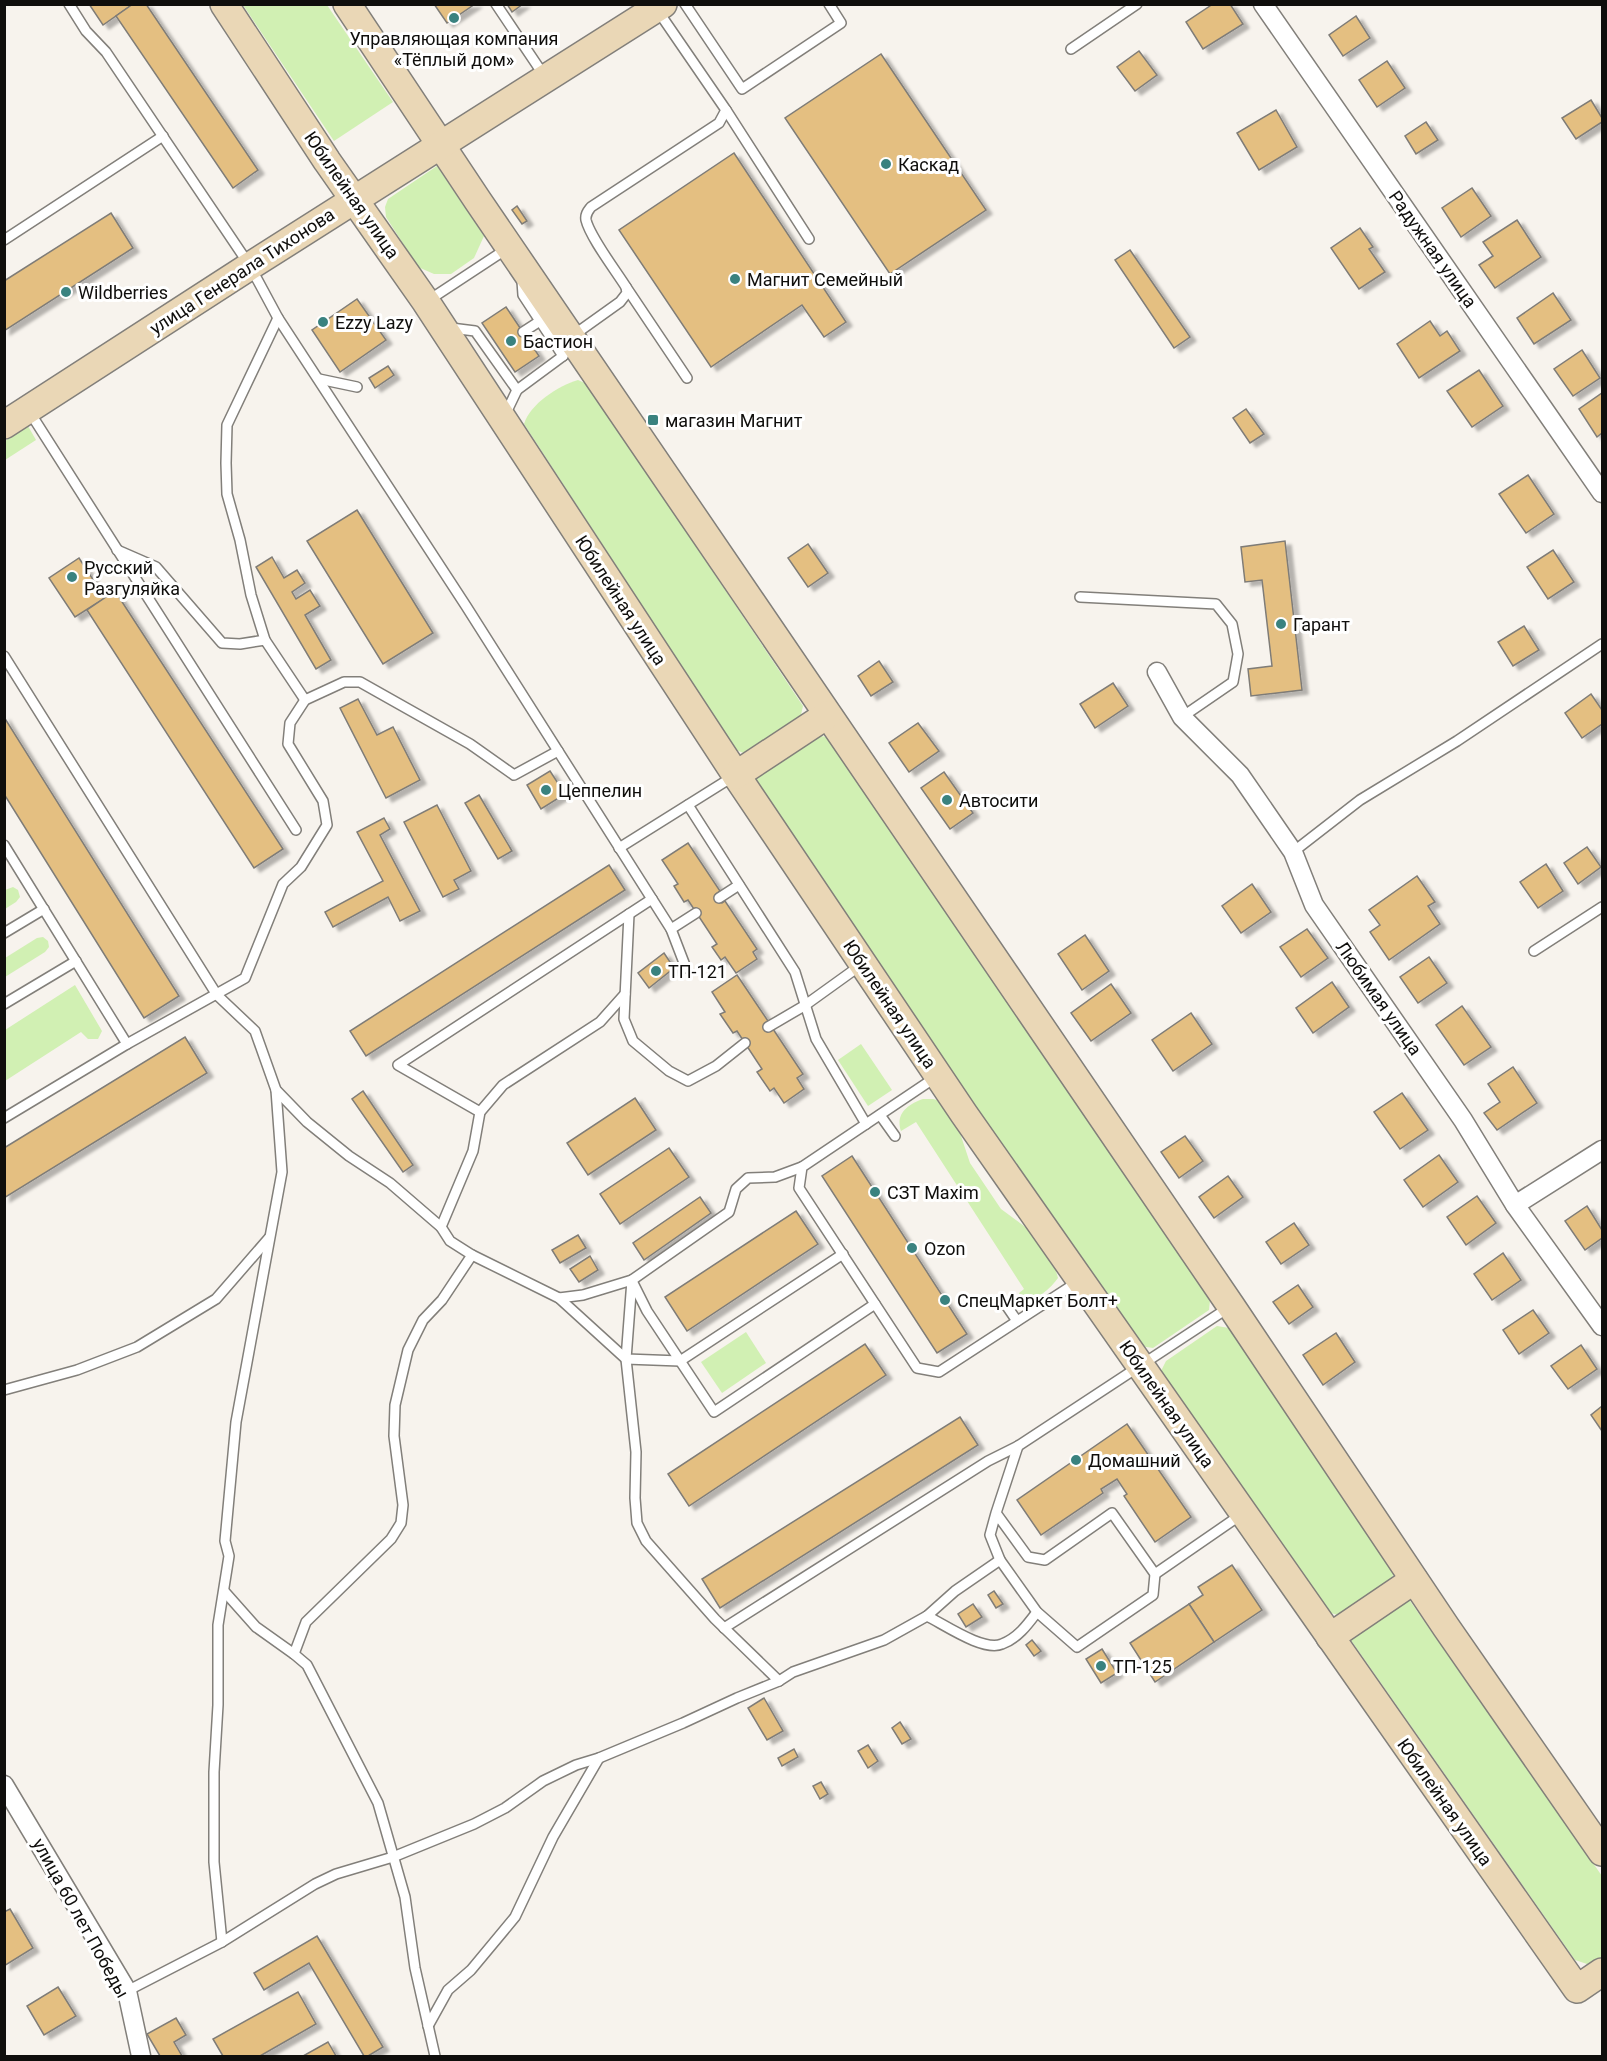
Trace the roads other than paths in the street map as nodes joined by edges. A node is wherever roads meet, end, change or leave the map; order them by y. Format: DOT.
graph roads {
  1 [pos="69,4"];
  2 [pos="224,4"];
  3 [pos="347,4"];
  4 [pos="496,4"];
  5 [pos="685,4"];
  6 [pos="829,4"];
  7 [pos="1137,4"];
  8 [pos="1263,4"];
  9 [pos="660,7"];
  10 [pos="1071,50"];
  11 [pos="546,80"];
  12 [pos="726,110"];
  13 [pos="163,136"];
  14 [pos="442,145"];
  15 [pos="355,200"];
  16 [pos="809,239"];
  17 [pos="4,240"];
  18 [pos="516,255"];
  19 [pos="250,266"];
  20 [pos="626,287"];
  21 [pos="426,302"];
  22 [pos="278,318"];
  23 [pos="540,321"];
  24 [pos="442,327"];
  25 [pos="524,332"];
  26 [pos="567,347"];
  27 [pos="687,378"];
  28 [pos="319,379"];
  29 [pos="357,387"];
  30 [pos="517,390"];
  31 [pos="28,409"];
  32 [pos="503,420"];
  33 [pos="4,424"];
  34 [pos="1602,493"];
  35 [pos="117,550"];
  36 [pos="1080,597"];
  37 [pos="265,640"];
  38 [pos="1602,644"];
  39 [pos="4,656"];
  40 [pos="1157,672"];
  41 [pos="14,673"];
  42 [pos="4,680"];
  43 [pos="305,700"];
  44 [pos="827,715"];
  45 [pos="1182,717"];
  46 [pos="558,752"];
  47 [pos="736,775"];
  48 [pos="688,805"];
  49 [pos="296,830"];
  50 [pos="5,846"];
  51 [pos="620,848"];
  52 [pos="1293,852"];
  53 [pos="739,885"];
  54 [pos="719,898"];
  55 [pos="652,899"];
  56 [pos="1602,907"];
  57 [pos="44,909"];
  58 [pos="696,913"];
  59 [pos="629,914"];
  60 [pos="671,929"];
  61 [pos="4,933"];
  62 [pos="1534,951"];
  63 [pos="76,961"];
  64 [pos="863,963"];
  65 [pos="686,968"];
  66 [pos="625,994"];
  67 [pos="217,995"];
  68 [pos="4,1004"];
  69 [pos="804,1006"];
  70 [pos="768,1027"];
  71 [pos="745,1043"];
  72 [pos="127,1044"];
  73 [pos="938,1075"];
  74 [pos="276,1090"];
  75 [pos="480,1112"];
  76 [pos="880,1114"];
  77 [pos="4,1118"];
  78 [pos="866,1124"];
  79 [pos="894,1136"];
  80 [pos="1602,1150"];
  81 [pos="802,1167"];
  82 [pos="1515,1204"];
  83 [pos="441,1227"];
  84 [pos="270,1238"];
  85 [pos="843,1254"];
  86 [pos="472,1255"];
  87 [pos="632,1280"];
  88 [pos="1081,1280"];
  89 [pos="559,1298"];
  90 [pos="1004,1302"];
  91 [pos="875,1304"];
  92 [pos="1231,1306"];
  93 [pos="1017,1321"];
  94 [pos="1602,1326"];
  95 [pos="626,1359"];
  96 [pos="680,1361"];
  97 [pos="1140,1367"];
  98 [pos="4,1390"];
  99 [pos="1018,1446"];
  100 [pos="1244,1512"];
  101 [pos="996,1513"];
  102 [pos="1000,1560"];
  103 [pos="1155,1574"];
  104 [pos="1414,1580"];
  105 [pos="224,1591"];
  106 [pos="1037,1612"];
  107 [pos="927,1616"];
  108 [pos="724,1628"];
  109 [pos="1330,1637"];
  110 [pos="294,1654"];
  111 [pos="779,1681"];
  112 [pos="599,1758"];
  113 [pos="4,1785"];
  114 [pos="1602,1852"];
  115 [pos="393,1857"];
  116 [pos="222,1942"];
  117 [pos="1602,1972"];
  118 [pos="127,1991"];
  119 [pos="428,2026"];
  120 [pos="141,2056"];
  121 [pos="435,2056"];
  1 -- 13 [label="lane"];
  2 -- 15 [label="main road, Юбилейная улица"];
  3 -- 14 [label="main road"];
  4 -- 11 [label="lane"];
  5 -- 6 [label="lane"];
  7 -- 10 [label="lane"];
  8 -- 34 [label="street, Радужная улица"];
  9 -- 11 [label="main road, улица Генерала Тихонова"];
  9 -- 12 [label="lane"];
  11 -- 14 [label="main road, улица Генерала Тихонова"];
  12 -- 16 [label="lane"];
  12 -- 20 [label="lane"];
  13 -- 17 [label="lane"];
  13 -- 19 [label="lane"];
  14 -- 15 [label="main road, улица Генерала Тихонова"];
  14 -- 18 [label="main road"];
  15 -- 19 [label="main road, улица Генерала Тихонова"];
  15 -- 21 [label="main road, Юбилейная улица"];
  18 -- 21 [label="lane"];
  18 -- 23 [label="lane"];
  18 -- 26 [label="main road"];
  19 -- 22 [label="lane"];
  19 -- 31 [label="main road, улица Генерала Тихонова"];
  20 -- 26 [label="lane"];
  20 -- 27 [label="lane"];
  21 -- 24 [label="main road, Юбилейная улица"];
  22 -- 28 [label="lane"];
  22 -- 37 [label="lane"];
  23 -- 25 [label="lane"];
  23 -- 26 [label="lane"];
  24 -- 30 [label="lane"];
  24 -- 32 [label="main road, Юбилейная улица"];
  26 -- 30 [label="lane"];
  26 -- 44 [label="main road"];
  28 -- 29 [label="lane"];
  28 -- 46 [label="lane"];
  30 -- 32 [label="lane"];
  31 -- 33 [label="main road, улица Генерала Тихонова"];
  31 -- 35 [label="lane"];
  32 -- 47 [label="main road, Юбилейная улица"];
  35 -- 37 [label="lane"];
  35 -- 49 [label="lane"];
  36 -- 45 [label="lane"];
  37 -- 43 [label="lane"];
  38 -- 52 [label="lane"];
  39 -- 41 [label="lane"];
  40 -- 45 [label="street, Любимая улица"];
  41 -- 42 [label="lane"];
  41 -- 67 [label="lane"];
  43 -- 46 [label="lane"];
  43 -- 67 [label="lane"];
  44 -- 47 [label="main road"];
  44 -- 92 [label="main road"];
  45 -- 52 [label="street, Любимая улица"];
  46 -- 51 [label="lane"];
  47 -- 48 [label="lane"];
  47 -- 64 [label="main road, Юбилейная улица"];
  48 -- 51 [label="lane"];
  48 -- 53 [label="lane"];
  50 -- 57 [label="lane"];
  51 -- 55 [label="lane"];
  52 -- 82 [label="street, Любимая улица"];
  53 -- 54 [label="lane"];
  53 -- 69 [label="lane"];
  55 -- 59 [label="lane"];
  55 -- 60 [label="lane"];
  56 -- 62 [label="lane"];
  57 -- 61 [label="lane"];
  57 -- 63 [label="lane"];
  58 -- 60 [label="lane"];
  59 -- 66 [label="lane"];
  59 -- 75 [label="lane"];
  60 -- 65 [label="lane"];
  63 -- 68 [label="lane"];
  63 -- 72 [label="lane"];
  64 -- 69 [label="lane"];
  64 -- 73 [label="main road, Юбилейная улица"];
  66 -- 71 [label="lane"];
  66 -- 75 [label="lane"];
  67 -- 72 [label="lane"];
  67 -- 74 [label="lane"];
  69 -- 70 [label="lane"];
  69 -- 78 [label="lane"];
  72 -- 77 [label="lane"];
  73 -- 76 [label="lane"];
  73 -- 88 [label="main road, Юбилейная улица"];
  74 -- 83 [label="lane"];
  74 -- 84 [label="lane"];
  75 -- 83 [label="lane"];
  76 -- 78 [label="lane"];
  76 -- 79 [label="lane"];
  78 -- 81 [label="lane"];
  80 -- 82 [label="street"];
  81 -- 85 [label="lane"];
  81 -- 87 [label="lane"];
  82 -- 94 [label="street, Любимая улица"];
  83 -- 86 [label="lane"];
  84 -- 98 [label="lane"];
  84 -- 105 [label="lane"];
  85 -- 91 [label="lane"];
  85 -- 96 [label="lane"];
  86 -- 89 [label="lane"];
  86 -- 110 [label="lane"];
  87 -- 89 [label="lane"];
  87 -- 95 [label="lane"];
  87 -- 96 [label="lane"];
  88 -- 93 [label="lane"];
  88 -- 97 [label="main road, Юбилейная улица"];
  89 -- 95 [label="lane"];
  90 -- 93 [label="lane"];
  91 -- 93 [label="lane"];
  91 -- 96 [label="lane"];
  92 -- 97 [label="lane"];
  92 -- 104 [label="main road"];
  95 -- 96 [label="lane"];
  95 -- 108 [label="lane"];
  97 -- 99 [label="lane"];
  97 -- 100 [label="main road, Юбилейная улица"];
  99 -- 101 [label="lane"];
  99 -- 108 [label="lane"];
  100 -- 103 [label="lane"];
  100 -- 109 [label="main road, Юбилейная улица"];
  101 -- 102 [label="lane"];
  101 -- 103 [label="lane"];
  102 -- 106 [label="lane"];
  102 -- 107 [label="lane"];
  103 -- 106 [label="lane"];
  104 -- 109 [label="main road"];
  104 -- 114 [label="main road"];
  105 -- 110 [label="lane"];
  105 -- 116 [label="lane"];
  106 -- 107 [label="lane"];
  107 -- 111 [label="lane"];
  108 -- 111 [label="lane"];
  109 -- 117 [label="main road, Юбилейная улица"];
  110 -- 115 [label="lane"];
  111 -- 112 [label="lane"];
  112 -- 115 [label="lane"];
  112 -- 119 [label="lane"];
  113 -- 118 [label="street, улица 60 лет Победы"];
  115 -- 116 [label="lane"];
  115 -- 119 [label="lane"];
  116 -- 118 [label="lane"];
  118 -- 120 [label="street, улица 60 лет Победы"];
  119 -- 121 [label="lane"];
}
